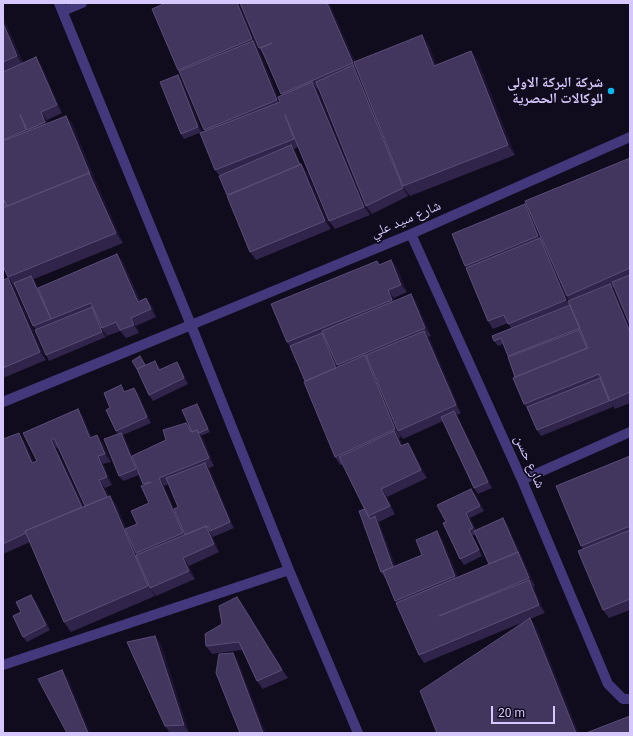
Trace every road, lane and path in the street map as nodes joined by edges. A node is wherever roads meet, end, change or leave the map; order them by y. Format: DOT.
graph roads {
  1 [pos="82,3"];
  2 [pos="61,7"];
  3 [pos="630,137"];
  4 [pos="411,234"];
  5 [pos="191,325"];
  6 [pos="3,402"];
  7 [pos="630,432"];
  8 [pos="522,480"];
  9 [pos="289,570"];
  10 [pos="3,665"];
  11 [pos="627,699"];
  12 [pos="358,733"];
  1 -- 2 [label="street"];
  2 -- 5 [label="street"];
  3 -- 4 [label="street, شارع سيد علي"];
  4 -- 5 [label="street, شارع سيد علي"];
  4 -- 8 [label="street, شارع حسن"];
  5 -- 6 [label="street, شارع سيد علي"];
  5 -- 9 [label="street"];
  7 -- 8 [label="street"];
  8 -- 11 [label="street, شارع حسن"];
  9 -- 10 [label="street"];
  9 -- 12 [label="street"];
}
